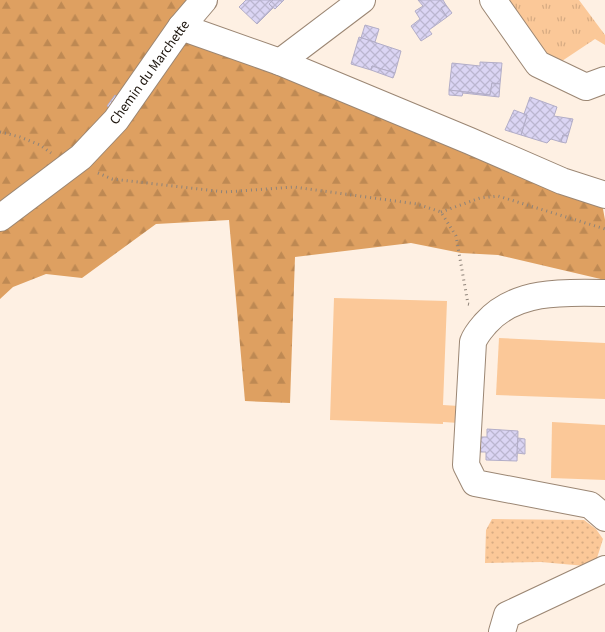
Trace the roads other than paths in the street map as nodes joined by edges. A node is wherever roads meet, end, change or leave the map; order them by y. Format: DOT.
graph roads {
  1 [pos="204,0"];
  2 [pos="362,0"];
  3 [pos="493,0"];
  4 [pos="181,27"];
  5 [pos="280,62"];
  6 [pos="605,80"];
  7 [pos="605,195"];
  8 [pos="0,218"];
  9 [pos="605,293"];
  10 [pos="605,518"];
  11 [pos="605,569"];
  12 [pos="502,632"];
  1 -- 4 [label="street, Chemin du Marchette"];
  2 -- 5 [label="street"];
  3 -- 6 [label="street"];
  4 -- 5 [label="street"];
  4 -- 8 [label="street, Chemin du Marchette"];
  5 -- 7 [label="street"];
  9 -- 10 [label="street"];
  11 -- 12 [label="street"];
}
